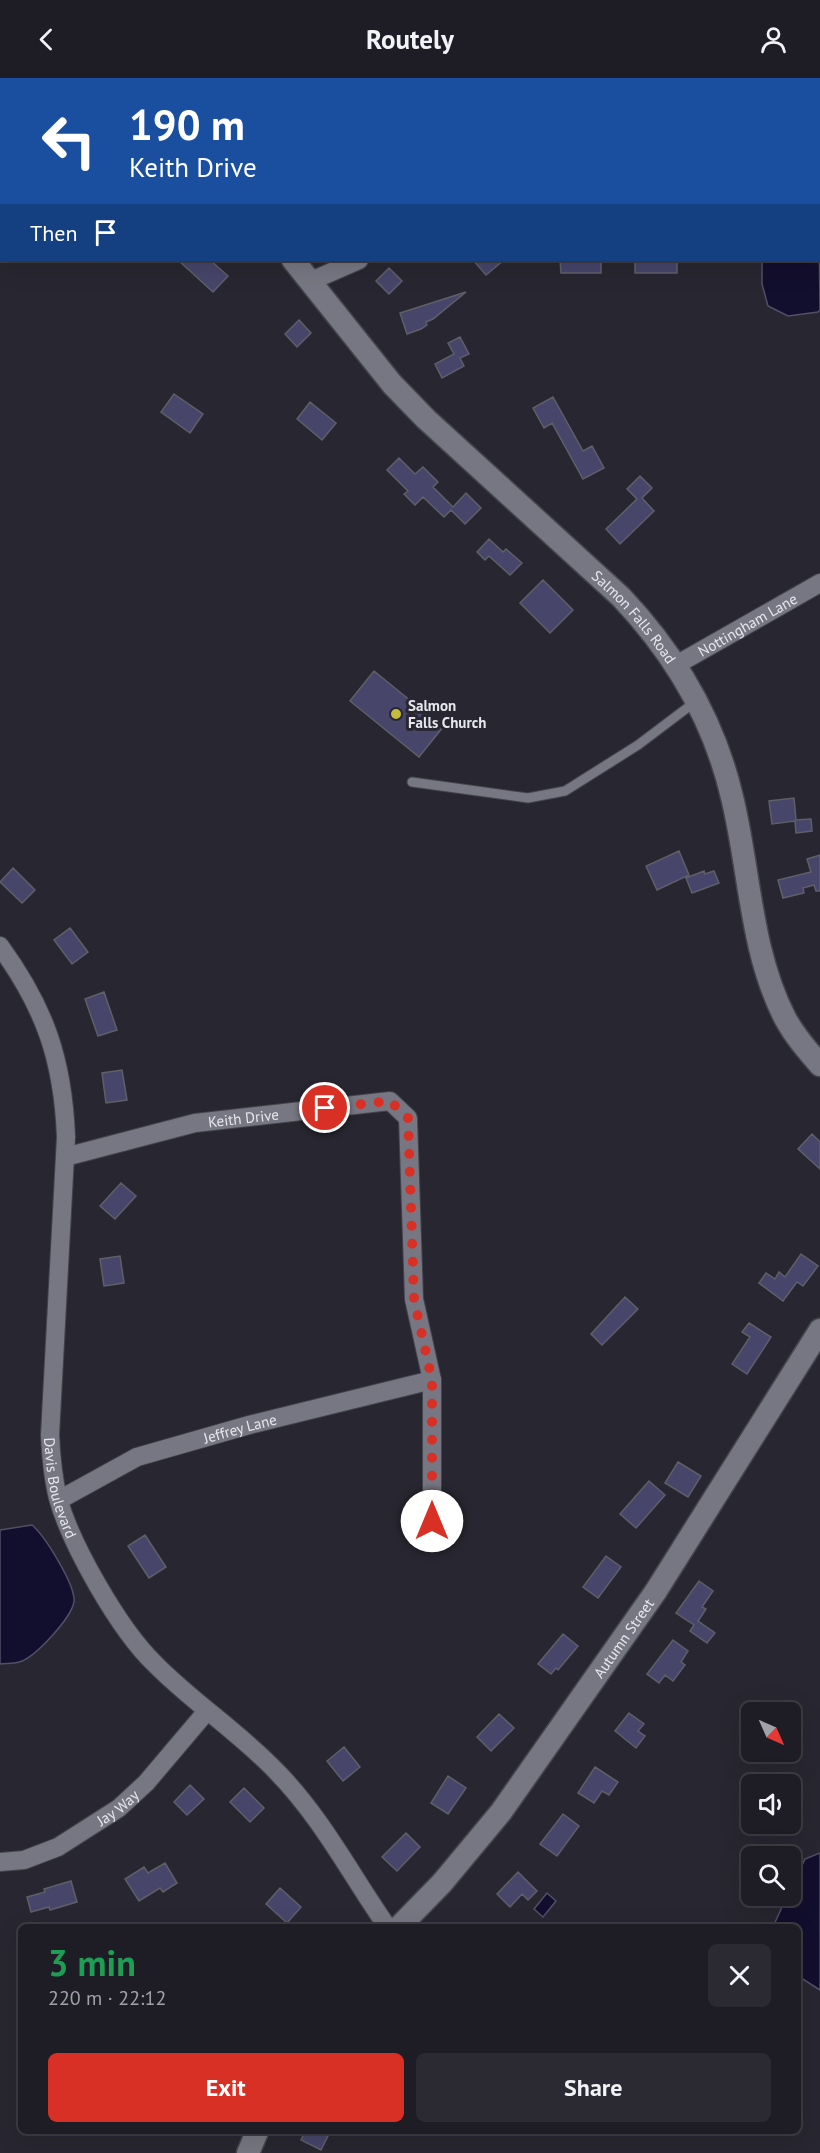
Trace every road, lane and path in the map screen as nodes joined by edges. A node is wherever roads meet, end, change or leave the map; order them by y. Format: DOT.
graph roads {
  1 [pos="294,261"];
  2 [pos="357,261"];
  3 [pos="311,281"];
  4 [pos="820,583"];
  5 [pos="676,665"];
  6 [pos="697,701"];
  7 [pos="412,782"];
  8 [pos="0,946"];
  9 [pos="820,1065"];
  10 [pos="65,1157"];
  11 [pos="820,1330"];
  12 [pos="432,1380"];
  13 [pos="59,1500"];
  14 [pos="432,1521"];
  15 [pos="207,1711"];
  16 [pos="0,1862"];
  17 [pos="385,1924"];
  18 [pos="402,1924"];
  19 [pos="256,2134"];
  20 [pos="248,2153"];
  1 -- 3 [label="street, Salmon Falls Road"];
  2 -- 3 [label="street"];
  3 -- 5 [label="street, Salmon Falls Road"];
  4 -- 5 [label="street, Nottingham Lane"];
  5 -- 6 [label="street, Salmon Falls Road"];
  6 -- 7 [label="lane"];
  6 -- 9 [label="street, Salmon Falls Road"];
  8 -- 10 [label="street, Davis Boulevard"];
  10 -- 12 [label="street, Keith Drive"];
  10 -- 13 [label="street, Davis Boulevard"];
  11 -- 18 [label="street, Autumn Street"];
  12 -- 13 [label="street, Jeffrey Lane"];
  12 -- 14 [label="street, Keith Drive"];
  13 -- 15 [label="street, Davis Boulevard"];
  15 -- 16 [label="street, Jay Way"];
  15 -- 17 [label="street, Davis Boulevard"];
  19 -- 20 [label="street"];
}
